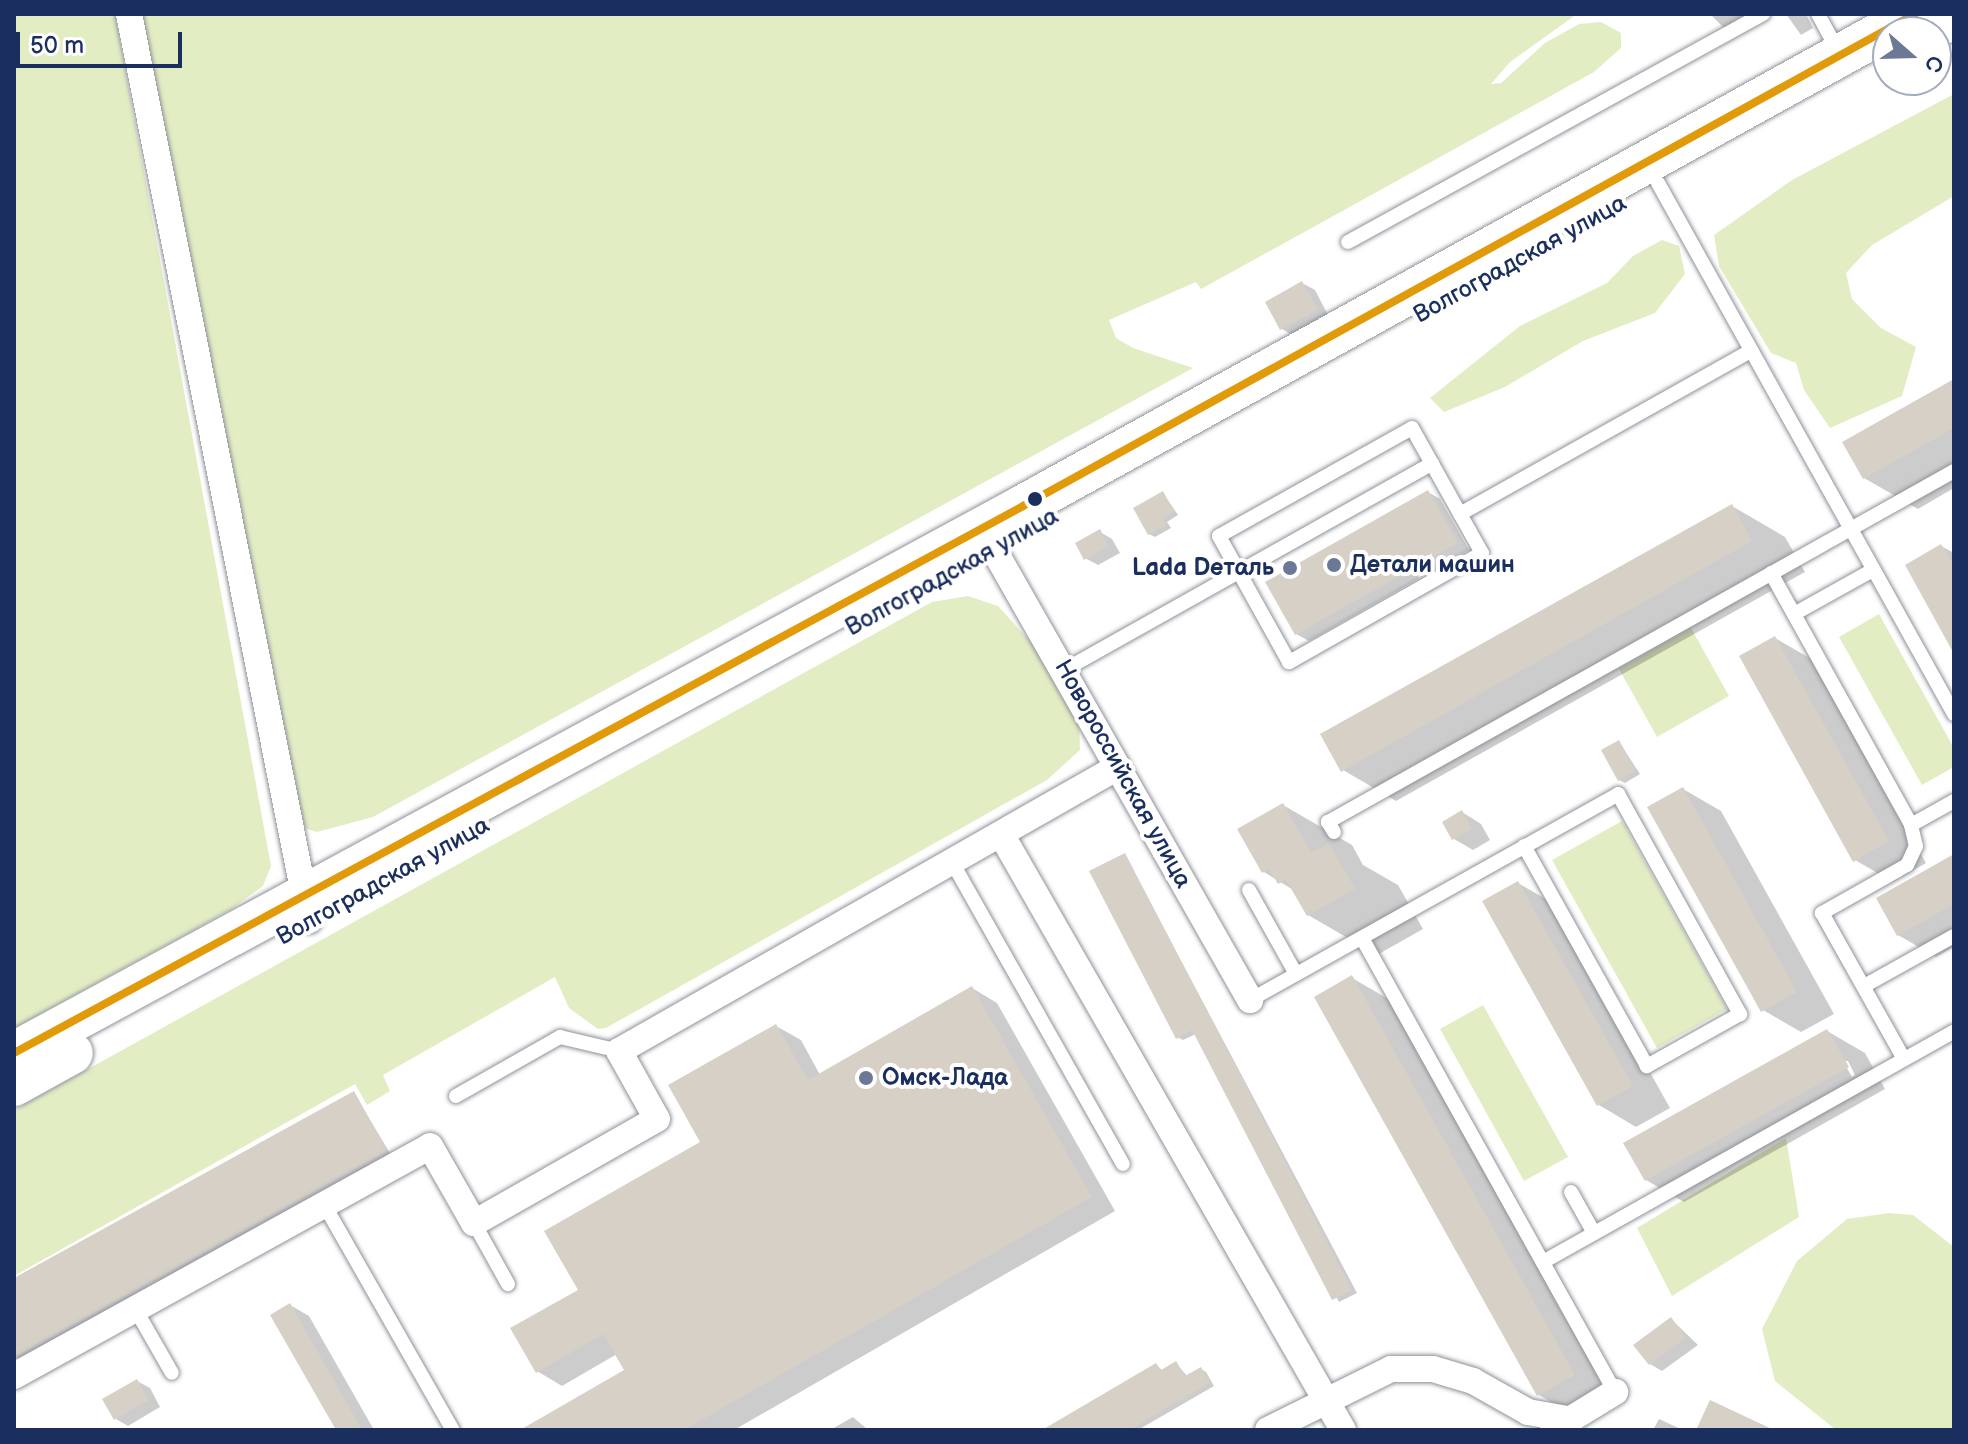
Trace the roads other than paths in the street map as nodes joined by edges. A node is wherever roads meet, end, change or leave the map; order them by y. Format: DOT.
graph roads {
  1 [pos="129,14"];
  2 [pos="1763,14"];
  3 [pos="1818,14"];
  4 [pos="1915,14"];
  5 [pos="1840,55"];
  6 [pos="1872,63"];
  7 [pos="1658,183"];
  8 [pos="1348,242"];
  9 [pos="1751,351"];
  10 [pos="1432,464"];
  11 [pos="1954,471"];
  12 [pos="1460,514"];
  13 [pos="1851,529"];
  14 [pos="994,550"];
  15 [pos="1873,570"];
  16 [pos="1239,572"];
  17 [pos="1771,573"];
  18 [pos="1794,614"];
  19 [pos="1066,669"];
  20 [pos="1954,714"];
  21 [pos="1118,767"];
  22 [pos="1954,801"];
  23 [pos="1911,825"];
  24 [pos="1334,832"];
  25 [pos="1001,834"];
  26 [pos="1524,846"];
  27 [pos="952,862"];
  28 [pos="1249,890"];
  29 [pos="304,908"];
  30 [pos="1954,936"];
  31 [pos="1362,938"];
  32 [pos="1296,974"];
  33 [pos="1864,986"];
  34 [pos="1250,1000"];
  35 [pos="1954,1031"];
  36 [pos="619,1051"];
  37 [pos="14,1053"];
  38 [pos="1904,1059"];
  39 [pos="14,1085"];
  40 [pos="456,1096"];
  41 [pos="1123,1164"];
  42 [pos="1571,1192"];
  43 [pos="325,1206"];
  44 [pos="474,1223"];
  45 [pos="1594,1233"];
  46 [pos="1543,1262"];
  47 [pos="508,1284"];
  48 [pos="137,1312"];
  49 [pos="172,1373"];
  50 [pos="14,1376"];
  51 [pos="1615,1392"];
  52 [pos="1326,1398"];
  53 [pos="1560,1424"];
  54 [pos="453,1430"];
  55 [pos="1268,1430"];
  56 [pos="1343,1430"];
  1 -- 29 [label="street"];
  2 -- 8 [label="lane"];
  3 -- 5 [label="lane"];
  4 -- 5 [label="main road, Волгоградская улица"];
  5 -- 29 [label="main road, Волгоградская улица"];
  6 -- 7 [label="main road, Волгоградская улица"];
  7 -- 9 [label="lane"];
  7 -- 14 [label="main road, Волгоградская улица"];
  9 -- 12 [label="lane"];
  9 -- 13 [label="lane"];
  10 -- 12 [label="lane"];
  10 -- 16 [label="lane"];
  10 -- 16 [label="lane"];
  11 -- 13 [label="lane"];
  12 -- 16 [label="lane"];
  13 -- 15 [label="lane"];
  13 -- 17 [label="lane"];
  14 -- 19 [label="street, Новороссийская улица"];
  14 -- 29 [label="main road, Волгоградская улица"];
  15 -- 18 [label="lane"];
  15 -- 20 [label="lane"];
  16 -- 19 [label="lane"];
  17 -- 18 [label="lane"];
  17 -- 24 [label="lane"];
  18 -- 23 [label="lane"];
  19 -- 21 [label="street, Новороссийская улица"];
  21 -- 25 [label="street"];
  21 -- 34 [label="street, Новороссийская улица"];
  22 -- 23 [label="lane"];
  23 -- 33 [label="lane"];
  25 -- 27 [label="street"];
  25 -- 52 [label="street"];
  26 -- 26 [label="lane"];
  26 -- 31 [label="lane"];
  27 -- 36 [label="street"];
  27 -- 41 [label="lane"];
  28 -- 32 [label="lane"];
  29 -- 37 [label="main road, Волгоградская улица"];
  29 -- 39 [label="main road, Волгоградская улица"];
  30 -- 33 [label="lane"];
  31 -- 32 [label="lane"];
  31 -- 46 [label="lane"];
  32 -- 34 [label="lane"];
  33 -- 38 [label="lane"];
  35 -- 38 [label="lane"];
  36 -- 40 [label="lane"];
  36 -- 44 [label="street"];
  38 -- 45 [label="lane"];
  42 -- 45 [label="lane"];
  43 -- 44 [label="street"];
  43 -- 48 [label="street"];
  43 -- 54 [label="lane"];
  44 -- 47 [label="lane"];
  45 -- 46 [label="lane"];
  46 -- 51 [label="lane"];
  48 -- 49 [label="lane"];
  48 -- 50 [label="street"];
  51 -- 53 [label="street"];
  52 -- 53 [label="street"];
  52 -- 55 [label="street"];
  52 -- 56 [label="street"];
}
